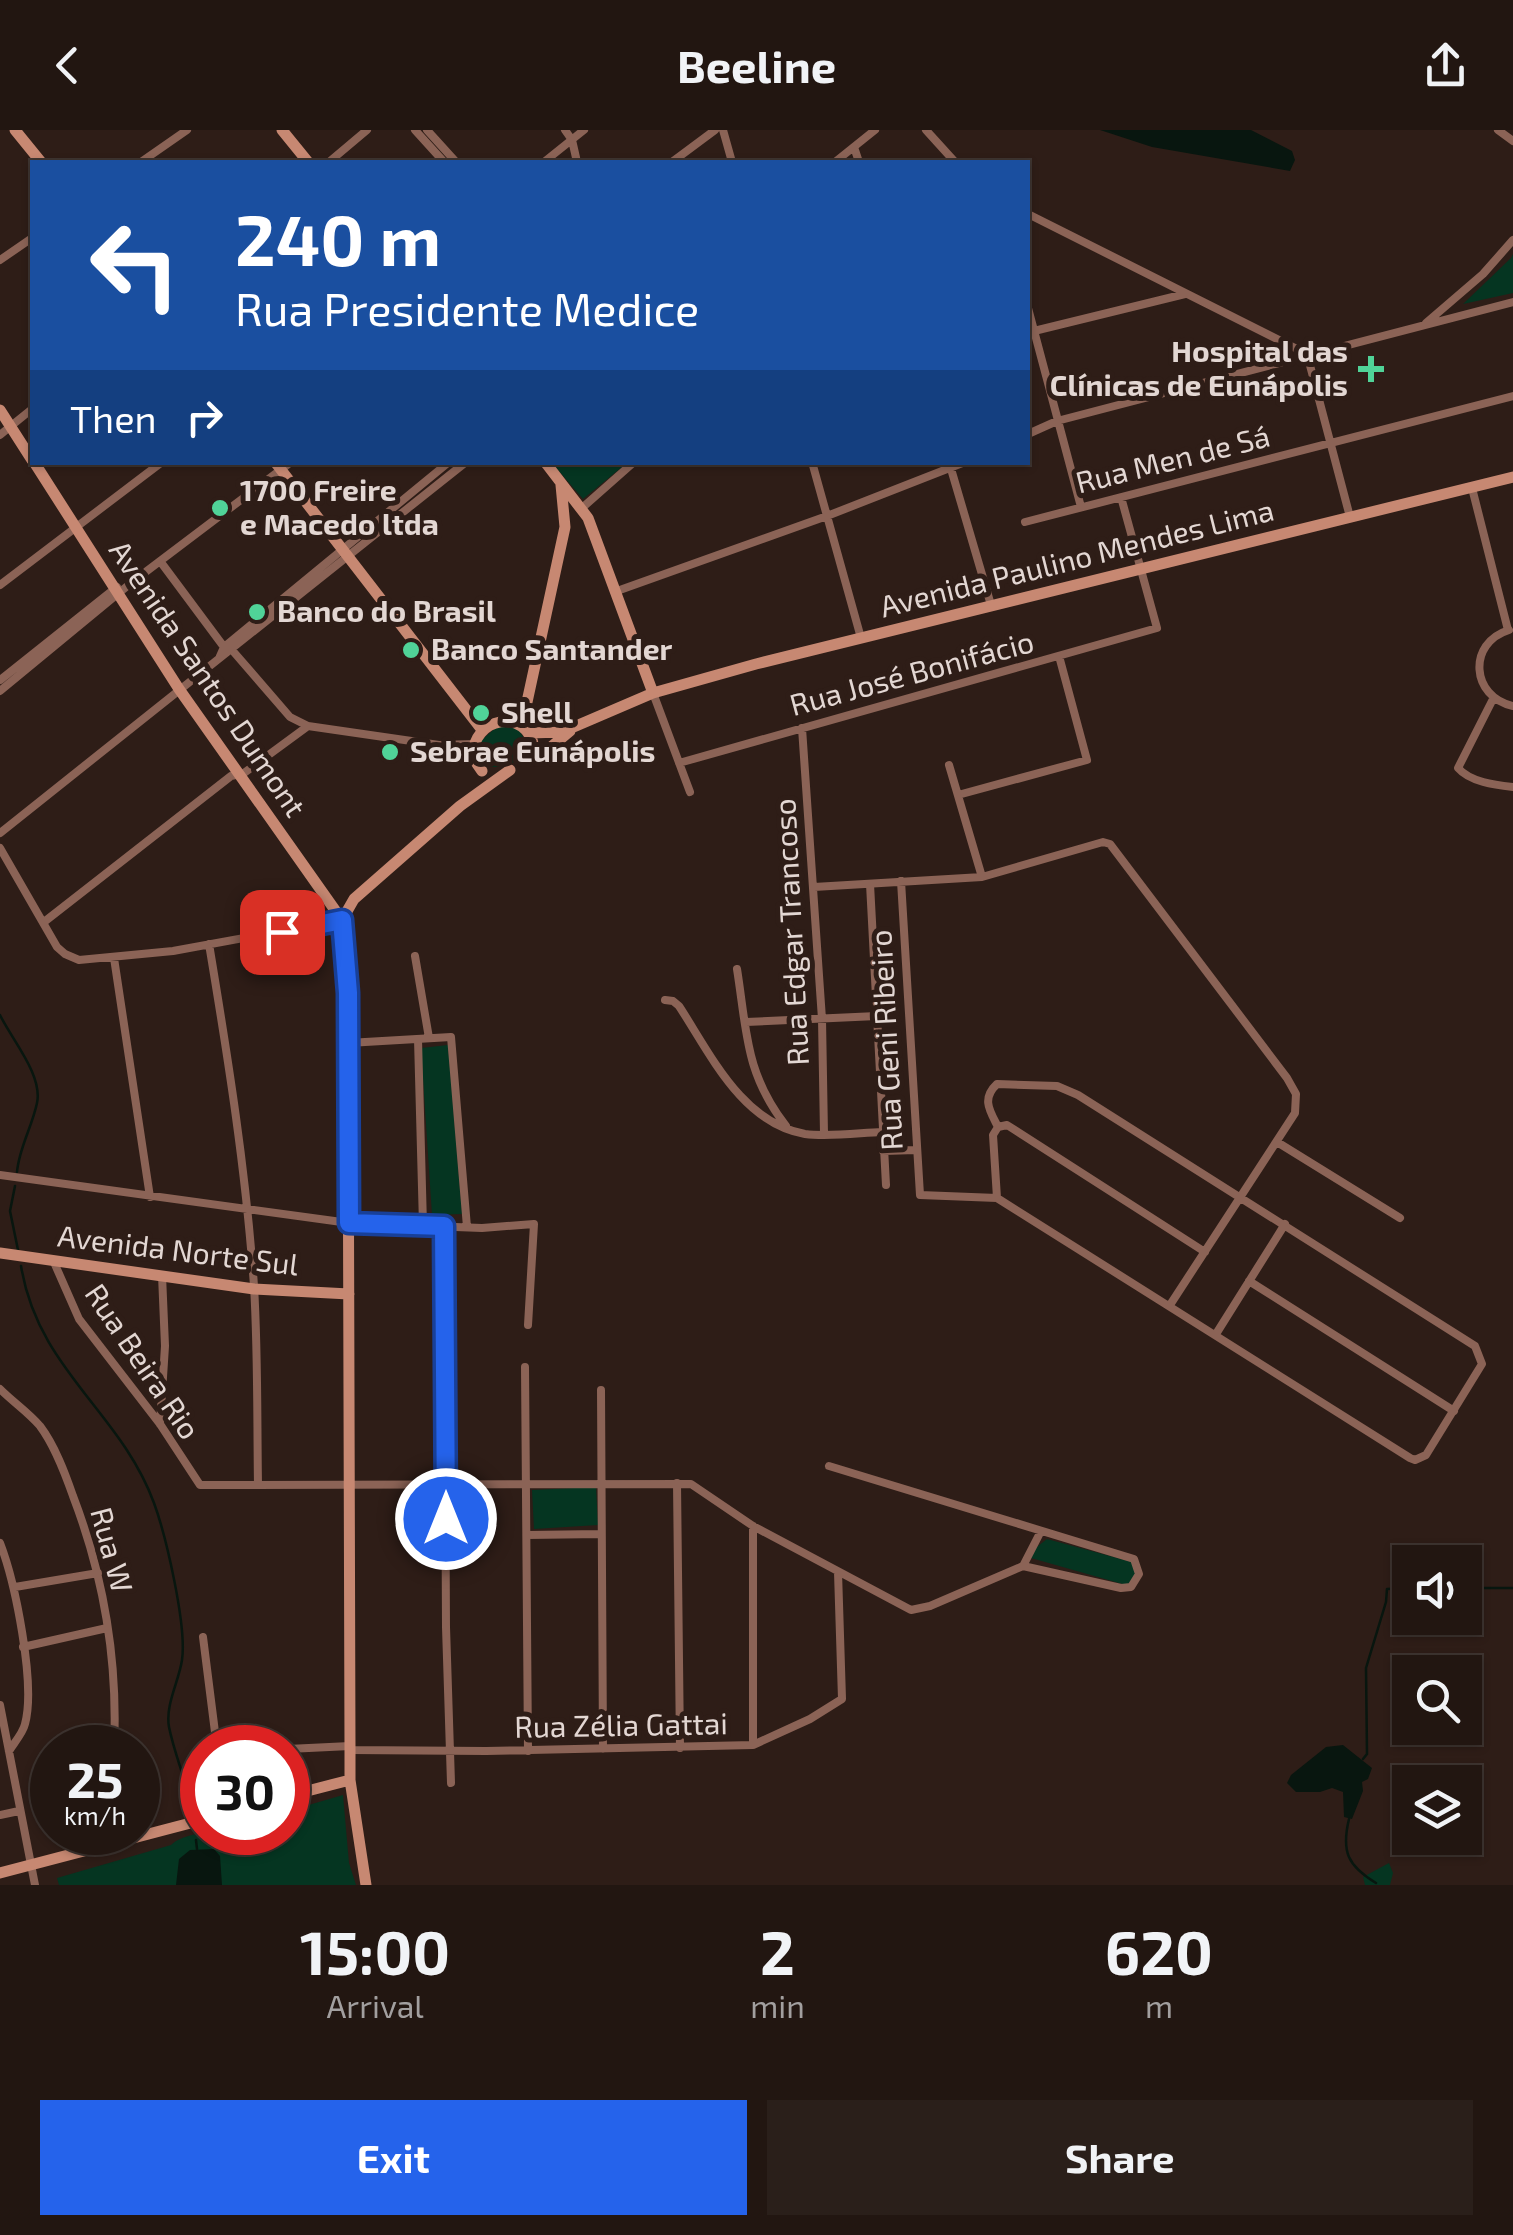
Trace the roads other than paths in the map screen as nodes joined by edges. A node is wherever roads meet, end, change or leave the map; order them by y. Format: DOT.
graph roads {
  1 [pos="15,130"];
  2 [pos="187,130"];
  3 [pos="282,130"];
  4 [pos="367,130"];
  5 [pos="415,130"];
  6 [pos="427,130"];
  7 [pos="565,130"];
  8 [pos="584,130"];
  9 [pos="719,130"];
  10 [pos="876,130"];
  11 [pos="926,130"];
  12 [pos="1498,130"];
  13 [pos="572,140"];
  14 [pos="1513,141"];
  15 [pos="854,147"];
  16 [pos="39,160"];
  17 [pos="144,160"];
  18 [pos="306,160"];
  19 [pos="331,160"];
  20 [pos="442,160"];
  21 [pos="454,160"];
  22 [pos="547,160"];
  23 [pos="577,160"];
  24 [pos="675,160"];
  25 [pos="731,160"];
  26 [pos="838,160"];
  27 [pos="858,160"];
  28 [pos="953,160"];
  29 [pos="1030,215"];
  30 [pos="30,239"];
  31 [pos="1513,240"];
  32 [pos="0,260"];
  33 [pos="1188,294"];
  34 [pos="1513,302"];
  35 [pos="1030,316"];
  36 [pos="1424,324"];
  37 [pos="1034,331"];
  38 [pos="1308,354"];
  39 [pos="1513,396"];
  40 [pos="0,410"];
  41 [pos="30,410"];
  42 [pos="1058,420"];
  43 [pos="5,431"];
  44 [pos="1030,433"];
  45 [pos="1332,443"];
  46 [pos="30,458"];
  47 [pos="36,465"];
  48 [pos="158,465"];
  49 [pos="282,465"];
  50 [pos="446,465"];
  51 [pos="462,465"];
  52 [pos="547,465"];
  53 [pos="631,465"];
  54 [pos="813,465"];
  55 [pos="950,466"];
  56 [pos="1513,478"];
  57 [pos="560,482"];
  58 [pos="1472,488"];
  59 [pos="1121,497"];
  60 [pos="1081,507"];
  61 [pos="582,508"];
  62 [pos="827,516"];
  63 [pos="1350,517"];
  64 [pos="1026,522"];
  65 [pos="76,527"];
  66 [pos="564,527"];
  67 [pos="346,552"];
  68 [pos="160,561"];
  69 [pos="1141,570"];
  70 [pos="1,582"];
  71 [pos="617,591"];
  72 [pos="116,592"];
  73 [pos="990,605"];
  74 [pos="1511,630"];
  75 [pos="861,638"];
  76 [pos="226,651"];
  77 [pos="1060,656"];
  78 [pos="7,678"];
  79 [pos="179,689"];
  80 [pos="0,691"];
  81 [pos="653,694"];
  82 [pos="1493,698"];
  83 [pos="1513,706"];
  84 [pos="308,726"];
  85 [pos="573,728"];
  86 [pos="802,728"];
  87 [pos="525,729"];
  88 [pos="482,730"];
  89 [pos="474,744"];
  90 [pos="526,760"];
  91 [pos="679,764"];
  92 [pos="948,765"];
  93 [pos="510,770"];
  94 [pos="482,771"];
  95 [pos="237,774"];
  96 [pos="1512,788"];
  97 [pos="690,792"];
  98 [pos="958,795"];
  99 [pos="460,806"];
  100 [pos="0,832"];
  101 [pos="0,848"];
  102 [pos="982,877"];
  103 [pos="901,881"];
  104 [pos="870,884"];
  105 [pos="814,887"];
  106 [pos="342,920"];
  107 [pos="44,922"];
  108 [pos="209,944"];
  109 [pos="415,956"];
  110 [pos="114,958"];
  111 [pos="737,969"];
  112 [pos="665,1000"];
  113 [pos="878,1016"];
  114 [pos="822,1019"];
  115 [pos="746,1022"];
  116 [pos="430,1038"];
  117 [pos="418,1039"];
  118 [pos="348,1044"];
  119 [pos="786,1126"];
  120 [pos="998,1127"];
  121 [pos="882,1132"];
  122 [pos="824,1134"];
  123 [pos="1277,1142"];
  124 [pos="916,1150"];
  125 [pos="883,1151"];
  126 [pos="0,1175"];
  127 [pos="886,1185"];
  128 [pos="150,1197"];
  129 [pos="1242,1197"];
  130 [pos="997,1198"];
  131 [pos="247,1211"];
  132 [pos="1400,1218"];
  133 [pos="349,1223"];
  134 [pos="1285,1224"];
  135 [pos="423,1225"];
  136 [pos="444,1226"];
  137 [pos="467,1227"];
  138 [pos="1205,1252"];
  139 [pos="0,1253"];
  140 [pos="53,1260"];
  141 [pos="162,1275"];
  142 [pos="1249,1281"];
  143 [pos="254,1289"];
  144 [pos="349,1294"];
  145 [pos="1170,1305"];
  146 [pos="528,1325"];
  147 [pos="1216,1334"];
  148 [pos="525,1367"];
  149 [pos="0,1389"];
  150 [pos="601,1390"];
  151 [pos="1454,1411"];
  152 [pos="160,1424"];
  153 [pos="829,1466"];
  154 [pos="527,1482"];
  155 [pos="447,1483"];
  156 [pos="602,1483"];
  157 [pos="677,1483"];
  158 [pos="351,1485"];
  159 [pos="258,1486"];
  160 [pos="753,1526"];
  161 [pos="1042,1531"];
  162 [pos="601,1534"];
  163 [pos="527,1535"];
  164 [pos="0,1543"];
  165 [pos="1024,1566"];
  166 [pos="838,1572"];
  167 [pos="98,1573"];
  168 [pos="16,1587"];
  169 [pos="107,1628"];
  170 [pos="203,1636"];
  171 [pos="23,1646"];
  172 [pos="0,1705"];
  173 [pos="2,1722"];
  174 [pos="114,1725"];
  175 [pos="213,1725"];
  176 [pos="753,1745"];
  177 [pos="350,1748"];
  178 [pos="680,1748"];
  179 [pos="310,1749"];
  180 [pos="603,1749"];
  181 [pos="449,1750"];
  182 [pos="9,1751"];
  183 [pos="528,1751"];
  184 [pos="350,1780"];
  185 [pos="450,1783"];
  186 [pos="310,1790"];
  187 [pos="19,1811"];
  188 [pos="0,1815"];
  189 [pos="58,1855"];
  190 [pos="30,1865"];
  191 [pos="0,1873"];
  192 [pos="35,1885"];
  193 [pos="366,1885"];
  1 -- 16 [label="main road"];
  2 -- 17 [label="street"];
  3 -- 18 [label="main road"];
  4 -- 19 [label="street"];
  5 -- 20 [label="street"];
  6 -- 21 [label="street"];
  7 -- 13 [label="street"];
  8 -- 13 [label="street"];
  9 -- 24 [label="street"];
  9 -- 25 [label="street"];
  10 -- 15 [label="street"];
  11 -- 28 [label="street"];
  12 -- 14 [label="street"];
  13 -- 22 [label="street"];
  13 -- 23 [label="street"];
  15 -- 26 [label="street"];
  15 -- 27 [label="street"];
  29 -- 33 [label="street"];
  30 -- 32 [label="street"];
  31 -- 36 [label="street"];
  33 -- 37 [label="street"];
  33 -- 38 [label="street"];
  34 -- 36 [label="street"];
  35 -- 37 [label="street"];
  36 -- 38 [label="street"];
  37 -- 42 [label="street"];
  38 -- 42 [label="street"];
  38 -- 45 [label="street"];
  39 -- 45 [label="street, Rua Men de Sá"];
  40 -- 43 [label="main road, Avenida Santos Dumont"];
  41 -- 43 [label="street"];
  42 -- 44 [label="street"];
  42 -- 60 [label="street"];
  43 -- 46 [label="main road, Avenida Santos Dumont"];
  45 -- 59 [label="street, Rua Men de Sá"];
  45 -- 63 [label="street"];
  47 -- 65 [label="main road, Avenida Santos Dumont"];
  48 -- 65 [label="street"];
  49 -- 67 [label="main road"];
  49 -- 68 [label="street"];
  50 -- 67 [label="street"];
  51 -- 67 [label="street"];
  52 -- 57 [label="main road"];
  53 -- 61 [label="street"];
  54 -- 62 [label="street"];
  55 -- 62 [label="street"];
  55 -- 73 [label="street"];
  56 -- 58 [label="main road, Avenida Paulino Mendes Lima"];
  57 -- 61 [label="main road"];
  57 -- 66 [label="main road"];
  58 -- 63 [label="main road, Avenida Paulino Mendes Lima"];
  58 -- 74 [label="street"];
  59 -- 60 [label="street, Rua Men de Sá"];
  59 -- 69 [label="street"];
  60 -- 64 [label="street, Rua Men de Sá"];
  61 -- 66 [label="main road"];
  61 -- 71 [label="main road"];
  62 -- 71 [label="street"];
  62 -- 75 [label="street"];
  63 -- 69 [label="main road, Avenida Paulino Mendes Lima"];
  65 -- 70 [label="street"];
  65 -- 72 [label="main road, Avenida Santos Dumont"];
  66 -- 87 [label="main road"];
  67 -- 76 [label="street"];
  67 -- 88 [label="main road"];
  68 -- 72 [label="street"];
  68 -- 76 [label="street"];
  69 -- 73 [label="main road, Avenida Paulino Mendes Lima"];
  69 -- 77 [label="street, Rua José Bonifácio"];
  71 -- 81 [label="main road"];
  72 -- 78 [label="street"];
  72 -- 79 [label="main road, Avenida Santos Dumont"];
  73 -- 75 [label="main road, Avenida Paulino Mendes Lima"];
  74 -- 82 [label="street"];
  75 -- 81 [label="main road, Avenida Paulino Mendes Lima"];
  76 -- 79 [label="street"];
  76 -- 84 [label="street"];
  77 -- 86 [label="street, Rua José Bonifácio"];
  77 -- 98 [label="street"];
  78 -- 80 [label="street"];
  79 -- 95 [label="main road, Avenida Santos Dumont"];
  79 -- 100 [label="street"];
  81 -- 85 [label="main road, Avenida Paulino Mendes Lima"];
  81 -- 91 [label="street"];
  82 -- 83 [label="street"];
  82 -- 96 [label="street"];
  84 -- 89 [label="street"];
  84 -- 95 [label="street"];
  85 -- 87 [label="main road"];
  85 -- 90 [label="main road"];
  86 -- 91 [label="street, Rua José Bonifácio"];
  86 -- 105 [label="street, Rua Edgar Trancoso"];
  87 -- 88 [label="main road"];
  87 -- 90 [label="main road"];
  88 -- 89 [label="main road"];
  89 -- 94 [label="main road"];
  90 -- 93 [label="main road"];
  91 -- 97 [label="street"];
  92 -- 98 [label="street"];
  93 -- 94 [label="main road"];
  93 -- 99 [label="main road"];
  94 -- 99 [label="main road"];
  95 -- 106 [label="main road, Avenida Santos Dumont"];
  95 -- 107 [label="street"];
  98 -- 102 [label="street"];
  99 -- 106 [label="main road"];
  101 -- 107 [label="street"];
  102 -- 103 [label="street"];
  102 -- 123 [label="street"];
  103 -- 104 [label="street"];
  103 -- 124 [label="street, Rua Geni Ribeiro"];
  104 -- 105 [label="street"];
  104 -- 113 [label="street"];
  105 -- 114 [label="street, Rua Edgar Trancoso"];
  106 -- 108 [label="street"];
  106 -- 118 [label="main road"];
  107 -- 110 [label="street"];
  108 -- 110 [label="street"];
  108 -- 131 [label="street"];
  109 -- 116 [label="street"];
  110 -- 128 [label="street"];
  111 -- 115 [label="street"];
  112 -- 119 [label="street"];
  113 -- 114 [label="street"];
  113 -- 121 [label="street"];
  114 -- 115 [label="street"];
  114 -- 122 [label="street, Rua Edgar Trancoso"];
  115 -- 119 [label="street"];
  116 -- 117 [label="street"];
  116 -- 137 [label="street"];
  117 -- 118 [label="street"];
  117 -- 135 [label="street"];
  118 -- 133 [label="main road"];
  119 -- 122 [label="street"];
  120 -- 129 [label="street"];
  120 -- 130 [label="street"];
  120 -- 138 [label="street"];
  121 -- 122 [label="street"];
  121 -- 125 [label="street"];
  123 -- 129 [label="street"];
  123 -- 132 [label="street"];
  124 -- 125 [label="street"];
  124 -- 130 [label="street, Rua Geni Ribeiro"];
  125 -- 127 [label="street"];
  126 -- 128 [label="street"];
  128 -- 131 [label="street"];
  129 -- 134 [label="street"];
  129 -- 138 [label="street"];
  130 -- 145 [label="street"];
  131 -- 133 [label="street"];
  131 -- 143 [label="street"];
  133 -- 135 [label="street"];
  133 -- 144 [label="main road"];
  134 -- 142 [label="street"];
  134 -- 151 [label="street"];
  135 -- 136 [label="street"];
  136 -- 137 [label="street"];
  136 -- 155 [label="street"];
  137 -- 146 [label="street"];
  138 -- 145 [label="street"];
  139 -- 140 [label="main road, Avenida Norte Sul"];
  140 -- 141 [label="main road, Avenida Norte Sul"];
  140 -- 152 [label="street, Rua Beira Rio"];
  141 -- 143 [label="main road, Avenida Norte Sul"];
  141 -- 152 [label="street"];
  142 -- 147 [label="street"];
  142 -- 151 [label="street"];
  143 -- 144 [label="main road, Avenida Norte Sul"];
  143 -- 159 [label="street"];
  144 -- 158 [label="main road"];
  145 -- 147 [label="street"];
  147 -- 151 [label="street"];
  148 -- 154 [label="street"];
  149 -- 167 [label="street, Rua W"];
  150 -- 156 [label="street"];
  152 -- 159 [label="street, Rua Beira Rio"];
  153 -- 161 [label="street"];
  154 -- 155 [label="street"];
  154 -- 156 [label="street"];
  154 -- 163 [label="street"];
  155 -- 158 [label="street"];
  155 -- 181 [label="street"];
  156 -- 157 [label="street"];
  156 -- 162 [label="street"];
  157 -- 160 [label="street"];
  157 -- 178 [label="street"];
  158 -- 159 [label="street"];
  158 -- 177 [label="main road"];
  160 -- 166 [label="street"];
  160 -- 176 [label="street"];
  161 -- 165 [label="street"];
  161 -- 165 [label="street"];
  162 -- 163 [label="street"];
  162 -- 180 [label="street"];
  163 -- 183 [label="street"];
  164 -- 168 [label="street"];
  165 -- 166 [label="street"];
  166 -- 176 [label="street, Rua Zélia Gattai"];
  167 -- 168 [label="street"];
  167 -- 169 [label="street, Rua W"];
  168 -- 171 [label="street"];
  169 -- 171 [label="street"];
  169 -- 174 [label="street, Rua W"];
  170 -- 175 [label="street"];
  171 -- 182 [label="street"];
  172 -- 173 [label="street"];
  173 -- 182 [label="street"];
  176 -- 178 [label="street, Rua Zélia Gattai"];
  177 -- 179 [label="street, Rua Zélia Gattai"];
  177 -- 181 [label="street, Rua Zélia Gattai"];
  177 -- 184 [label="main road"];
  178 -- 180 [label="street, Rua Zélia Gattai"];
  180 -- 183 [label="street, Rua Zélia Gattai"];
  181 -- 183 [label="street, Rua Zélia Gattai"];
  181 -- 185 [label="street"];
  182 -- 187 [label="street"];
  184 -- 186 [label="main road"];
  184 -- 193 [label="main road"];
  187 -- 188 [label="street"];
  187 -- 190 [label="street"];
  189 -- 190 [label="main road"];
  190 -- 191 [label="main road"];
  190 -- 192 [label="street"];
}
